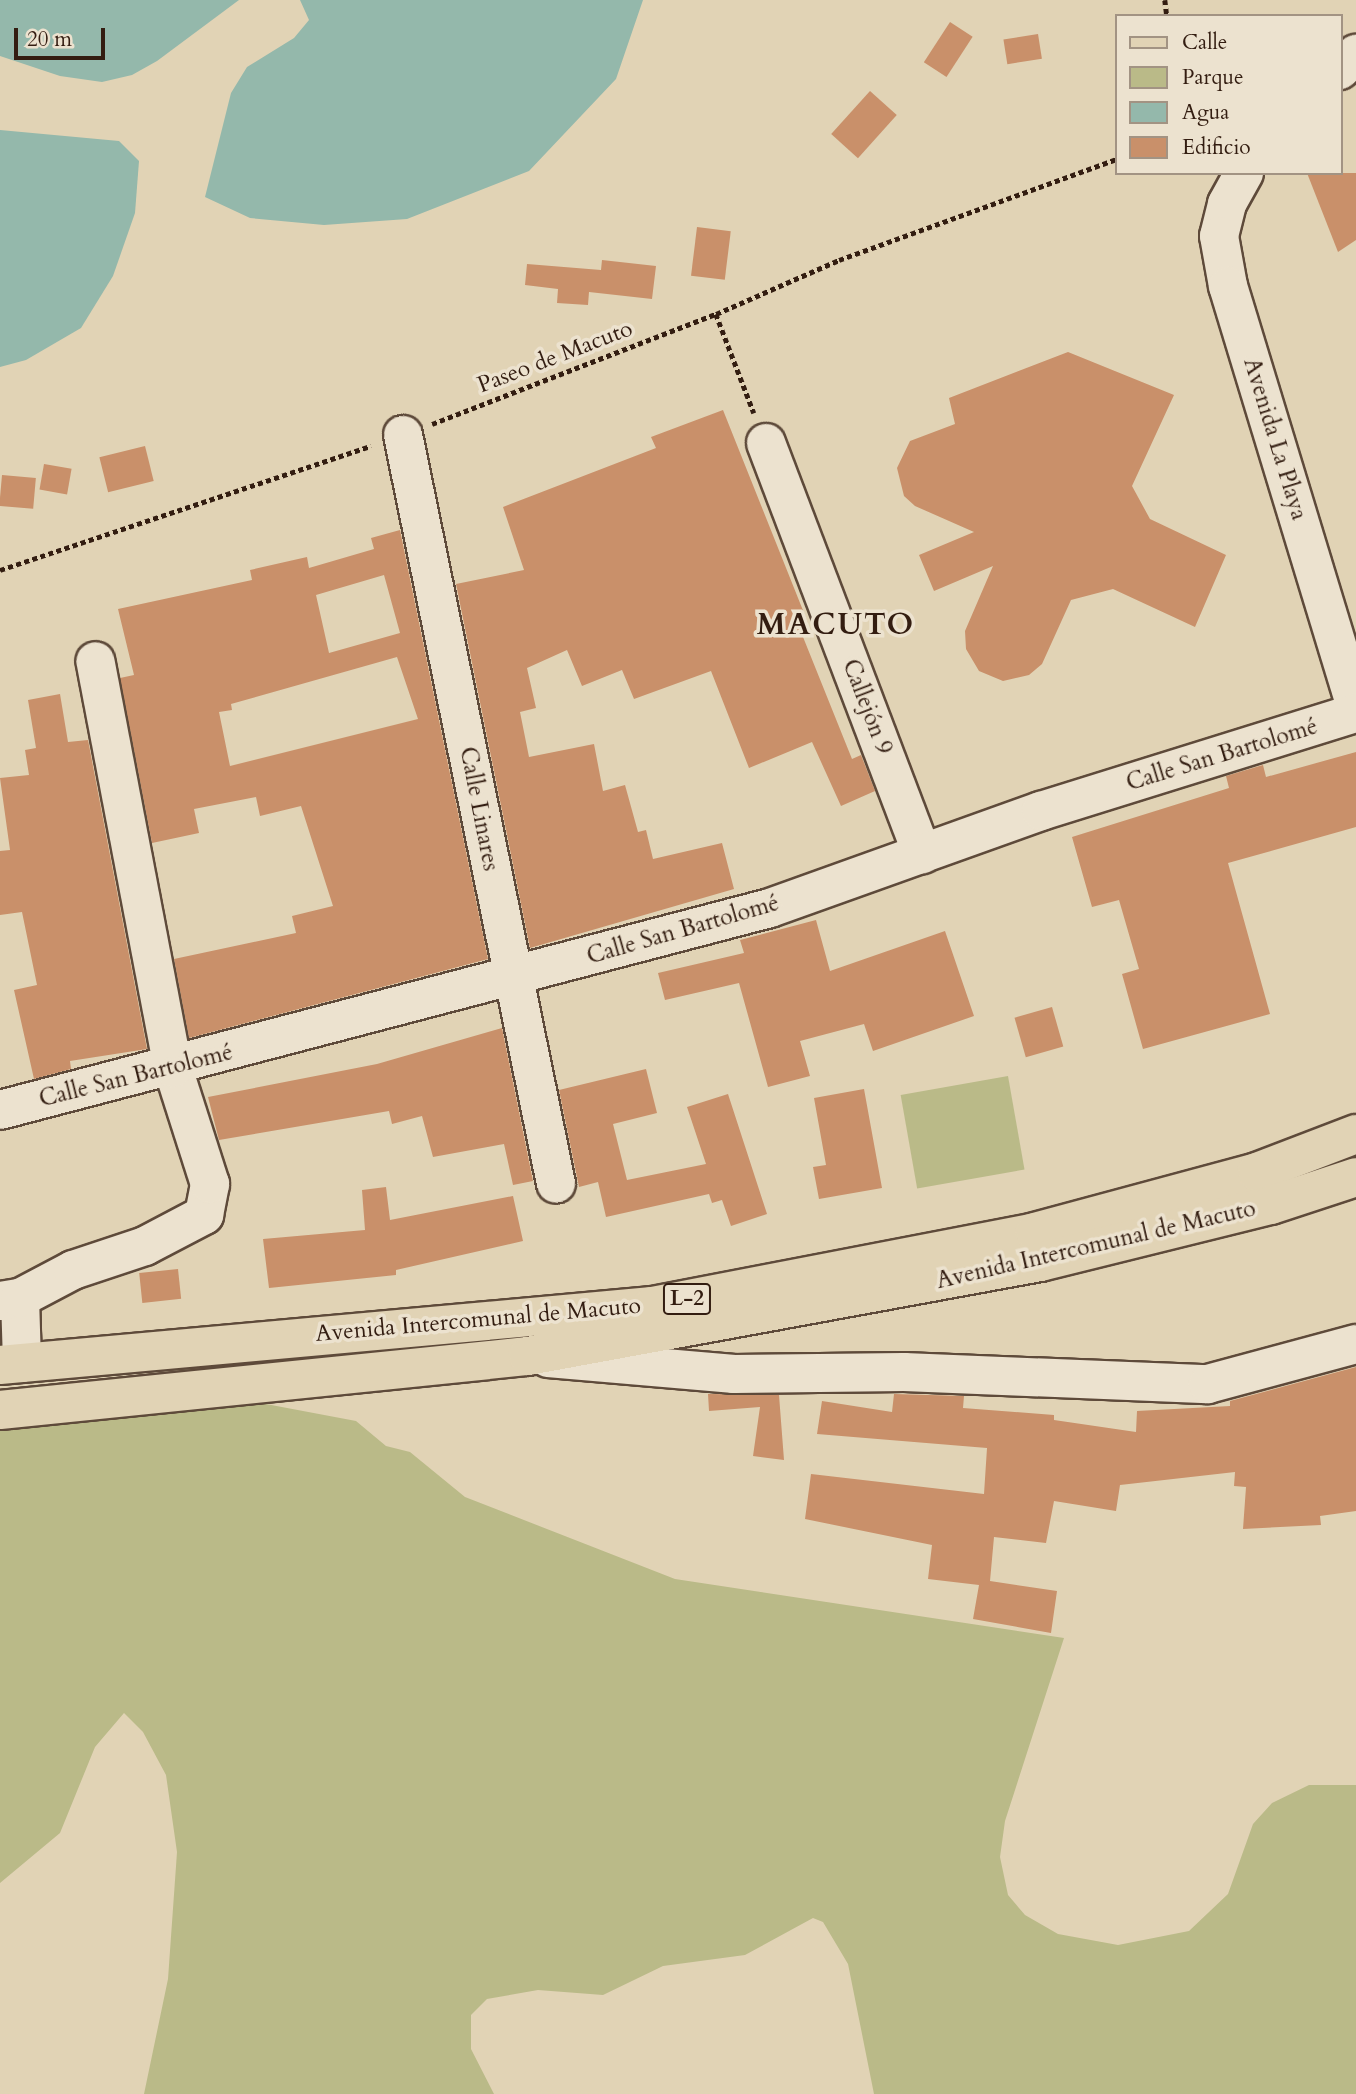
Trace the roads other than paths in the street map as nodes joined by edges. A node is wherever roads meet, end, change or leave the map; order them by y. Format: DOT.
graph roads {
  1 [pos="1356,54"];
  2 [pos="1342,68"];
  3 [pos="1243,175"];
  4 [pos="403,435"];
  5 [pos="766,443"];
  6 [pos="95,661"];
  7 [pos="1356,706"];
  8 [pos="1356,713"];
  9 [pos="922,854"];
  10 [pos="513,977"];
  11 [pos="173,1068"];
  12 [pos="1,1100"];
  13 [pos="1356,1134"];
  14 [pos="1356,1178"];
  15 [pos="556,1184"];
  16 [pos="10,1299"];
  17 [pos="1348,1342"];
  18 [pos="528,1356"];
  19 [pos="11,1364"];
  20 [pos="0,1410"];
  1 -- 2 [label="street"];
  3 -- 7 [label="street, Avenida La Playa"];
  4 -- 10 [label="street, Calle Linares"];
  5 -- 9 [label="street, Callejón 9"];
  6 -- 11 [label="street"];
  8 -- 9 [label="street, Calle San Bartolomé"];
  9 -- 10 [label="street, Calle San Bartolomé"];
  10 -- 11 [label="street, Calle San Bartolomé"];
  10 -- 15 [label="street, Calle Linares"];
  11 -- 12 [label="street, Calle San Bartolomé"];
  11 -- 16 [label="street"];
  13 -- 19 [label="main road, Avenida Intercomunal de Macuto / L-2"];
  14 -- 18 [label="main road, Avenida Intercomunal de Macuto / L-2"];
  16 -- 19 [label="street"];
  17 -- 18 [label="street"];
  18 -- 20 [label="main road, Avenida Intercomunal de Macuto / L-2"];
}
